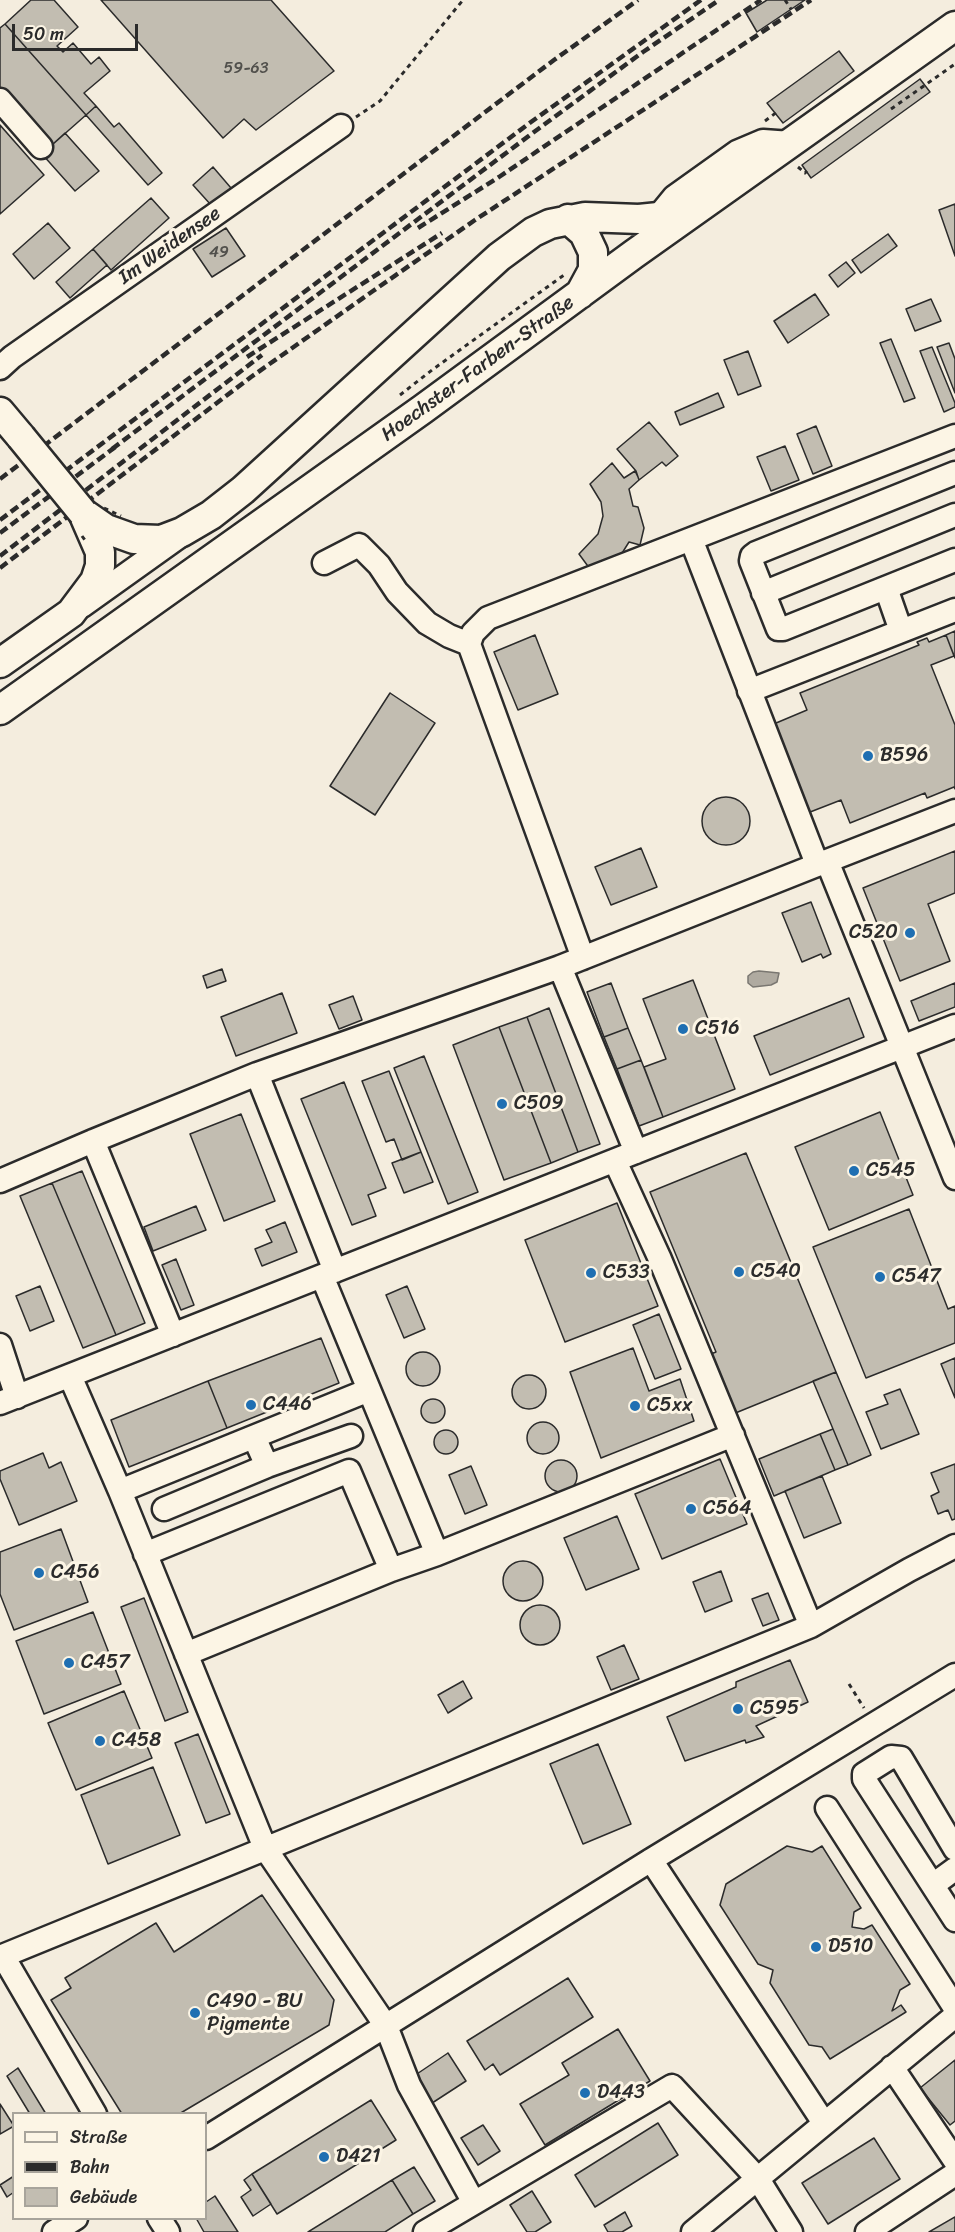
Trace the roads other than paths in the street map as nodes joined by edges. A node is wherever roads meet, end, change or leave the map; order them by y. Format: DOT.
graph roads {
  1 [pos="955,26"];
  2 [pos="0,100"];
  3 [pos="341,126"];
  4 [pos="41,147"];
  5 [pos="794,155"];
  6 [pos="604,210"];
  7 [pos="693,213"];
  8 [pos="568,219"];
  9 [pos="656,219"];
  10 [pos="644,247"];
  11 [pos="593,252"];
  12 [pos="579,296"];
  13 [pos="0,368"];
  14 [pos="0,412"];
  15 [pos="955,436"];
  16 [pos="955,473"];
  17 [pos="955,515"];
  18 [pos="195,525"];
  19 [pos="95,526"];
  20 [pos="691,539"];
  21 [pos="955,560"];
  22 [pos="324,563"];
  23 [pos="891,586"];
  24 [pos="763,593"];
  25 [pos="955,610"];
  26 [pos="71,614"];
  27 [pos="906,629"];
  28 [pos="469,644"];
  29 [pos="0,663"];
  30 [pos="749,691"];
  31 [pos="0,710"];
  32 [pos="955,811"];
  33 [pos="822,862"];
  34 [pos="583,958"];
  35 [pos="560,967"];
  36 [pos="955,1026"];
  37 [pos="903,1047"];
  38 [pos="257,1074"];
  39 [pos="93,1141"];
  40 [pos="625,1156"];
  41 [pos="955,1178"];
  42 [pos="0,1181"];
  43 [pos="329,1274"];
  44 [pos="172,1335"];
  45 [pos="0,1345"];
  46 [pos="70,1376"];
  47 [pos="369,1390"];
  48 [pos="9,1400"];
  49 [pos="733,1435"];
  50 [pos="351,1436"];
  51 [pos="254,1437"];
  52 [pos="267,1466"];
  53 [pos="120,1491"];
  54 [pos="164,1509"];
  55 [pos="955,1546"];
  56 [pos="145,1554"];
  57 [pos="437,1554"];
  58 [pos="391,1570"];
  59 [pos="811,1626"];
  60 [pos="186,1654"];
  61 [pos="955,1675"];
  62 [pos="827,1808"];
  63 [pos="265,1848"];
  64 [pos="955,1849"];
  65 [pos="651,1860"];
  66 [pos="955,1869"];
  67 [pos="933,1885"];
  68 [pos="955,1920"];
  69 [pos="1,1957"];
  70 [pos="955,2008"];
  71 [pos="955,2016"];
  72 [pos="386,2026"];
  73 [pos="892,2067"];
  74 [pos="94,2112"];
  75 [pos="824,2123"];
  76 [pos="207,2137"];
  77 [pos="955,2161"];
  78 [pos="955,2174"];
  79 [pos="758,2179"];
  80 [pos="474,2203"];
  81 [pos="73,2220"];
  82 [pos="54,2232"];
  83 [pos="424,2232"];
  84 [pos="693,2232"];
  85 [pos="791,2232"];
  86 [pos="867,2232"];
  1 -- 5 [label="main road, Hoechster-Farben-Straße"];
  2 -- 4 [label="street"];
  3 -- 13 [label="street, Im Weidensee"];
  5 -- 7 [label="main road, Hoechster-Farben-Straße"];
  5 -- 9 [label="street"];
  6 -- 8 [label="main road"];
  6 -- 9 [label="main road"];
  6 -- 11 [label="street"];
  7 -- 9 [label="main road"];
  7 -- 10 [label="main road, Hoechster-Farben-Straße"];
  8 -- 11 [label="main road"];
  8 -- 18 [label="main road"];
  9 -- 10 [label="street"];
  10 -- 12 [label="main road, Hoechster-Farben-Straße"];
  11 -- 12 [label="main road"];
  12 -- 31 [label="main road, Hoechster-Farben-Straße"];
  14 -- 19 [label="main road, bridge"];
  15 -- 20 [label="street"];
  16 -- 24 [label="street"];
  17 -- 24 [label="street"];
  18 -- 19 [label="main road"];
  18 -- 26 [label="street"];
  19 -- 26 [label="main road"];
  20 -- 28 [label="street"];
  20 -- 30 [label="street"];
  21 -- 23 [label="street"];
  22 -- 28 [label="street"];
  23 -- 24 [label="street"];
  23 -- 27 [label="street"];
  25 -- 27 [label="street"];
  26 -- 29 [label="main road"];
  27 -- 30 [label="street"];
  28 -- 34 [label="street"];
  30 -- 33 [label="street"];
  32 -- 33 [label="street"];
  33 -- 34 [label="street"];
  33 -- 37 [label="street"];
  34 -- 35 [label="street"];
  35 -- 38 [label="street"];
  35 -- 40 [label="street"];
  36 -- 37 [label="street"];
  37 -- 40 [label="street"];
  37 -- 41 [label="street"];
  38 -- 39 [label="street"];
  38 -- 43 [label="street"];
  39 -- 42 [label="street"];
  39 -- 44 [label="street"];
  40 -- 43 [label="street"];
  40 -- 49 [label="street"];
  43 -- 44 [label="street"];
  43 -- 47 [label="street"];
  44 -- 46 [label="street"];
  45 -- 48 [label="street"];
  46 -- 48 [label="street"];
  46 -- 53 [label="street"];
  47 -- 51 [label="street"];
  47 -- 57 [label="street"];
  49 -- 57 [label="street"];
  49 -- 59 [label="street"];
  50 -- 52 [label="street"];
  51 -- 52 [label="street"];
  51 -- 53 [label="street"];
  52 -- 54 [label="street"];
  53 -- 56 [label="street"];
  55 -- 59 [label="street"];
  56 -- 58 [label="street"];
  56 -- 60 [label="street"];
  57 -- 58 [label="street"];
  58 -- 60 [label="street"];
  59 -- 63 [label="street"];
  60 -- 63 [label="street"];
  61 -- 65 [label="street"];
  62 -- 70 [label="street"];
  63 -- 69 [label="street"];
  63 -- 72 [label="street"];
  64 -- 67 [label="street"];
  65 -- 72 [label="street"];
  65 -- 75 [label="street"];
  66 -- 67 [label="street"];
  67 -- 68 [label="street"];
  69 -- 74 [label="street"];
  71 -- 73 [label="street"];
  72 -- 76 [label="street"];
  72 -- 80 [label="street"];
  73 -- 75 [label="street"];
  73 -- 77 [label="street"];
  75 -- 79 [label="street"];
  78 -- 86 [label="street"];
  79 -- 80 [label="street"];
  79 -- 84 [label="street"];
  79 -- 85 [label="street"];
  80 -- 83 [label="street"];
  81 -- 82 [label="street"];
}
